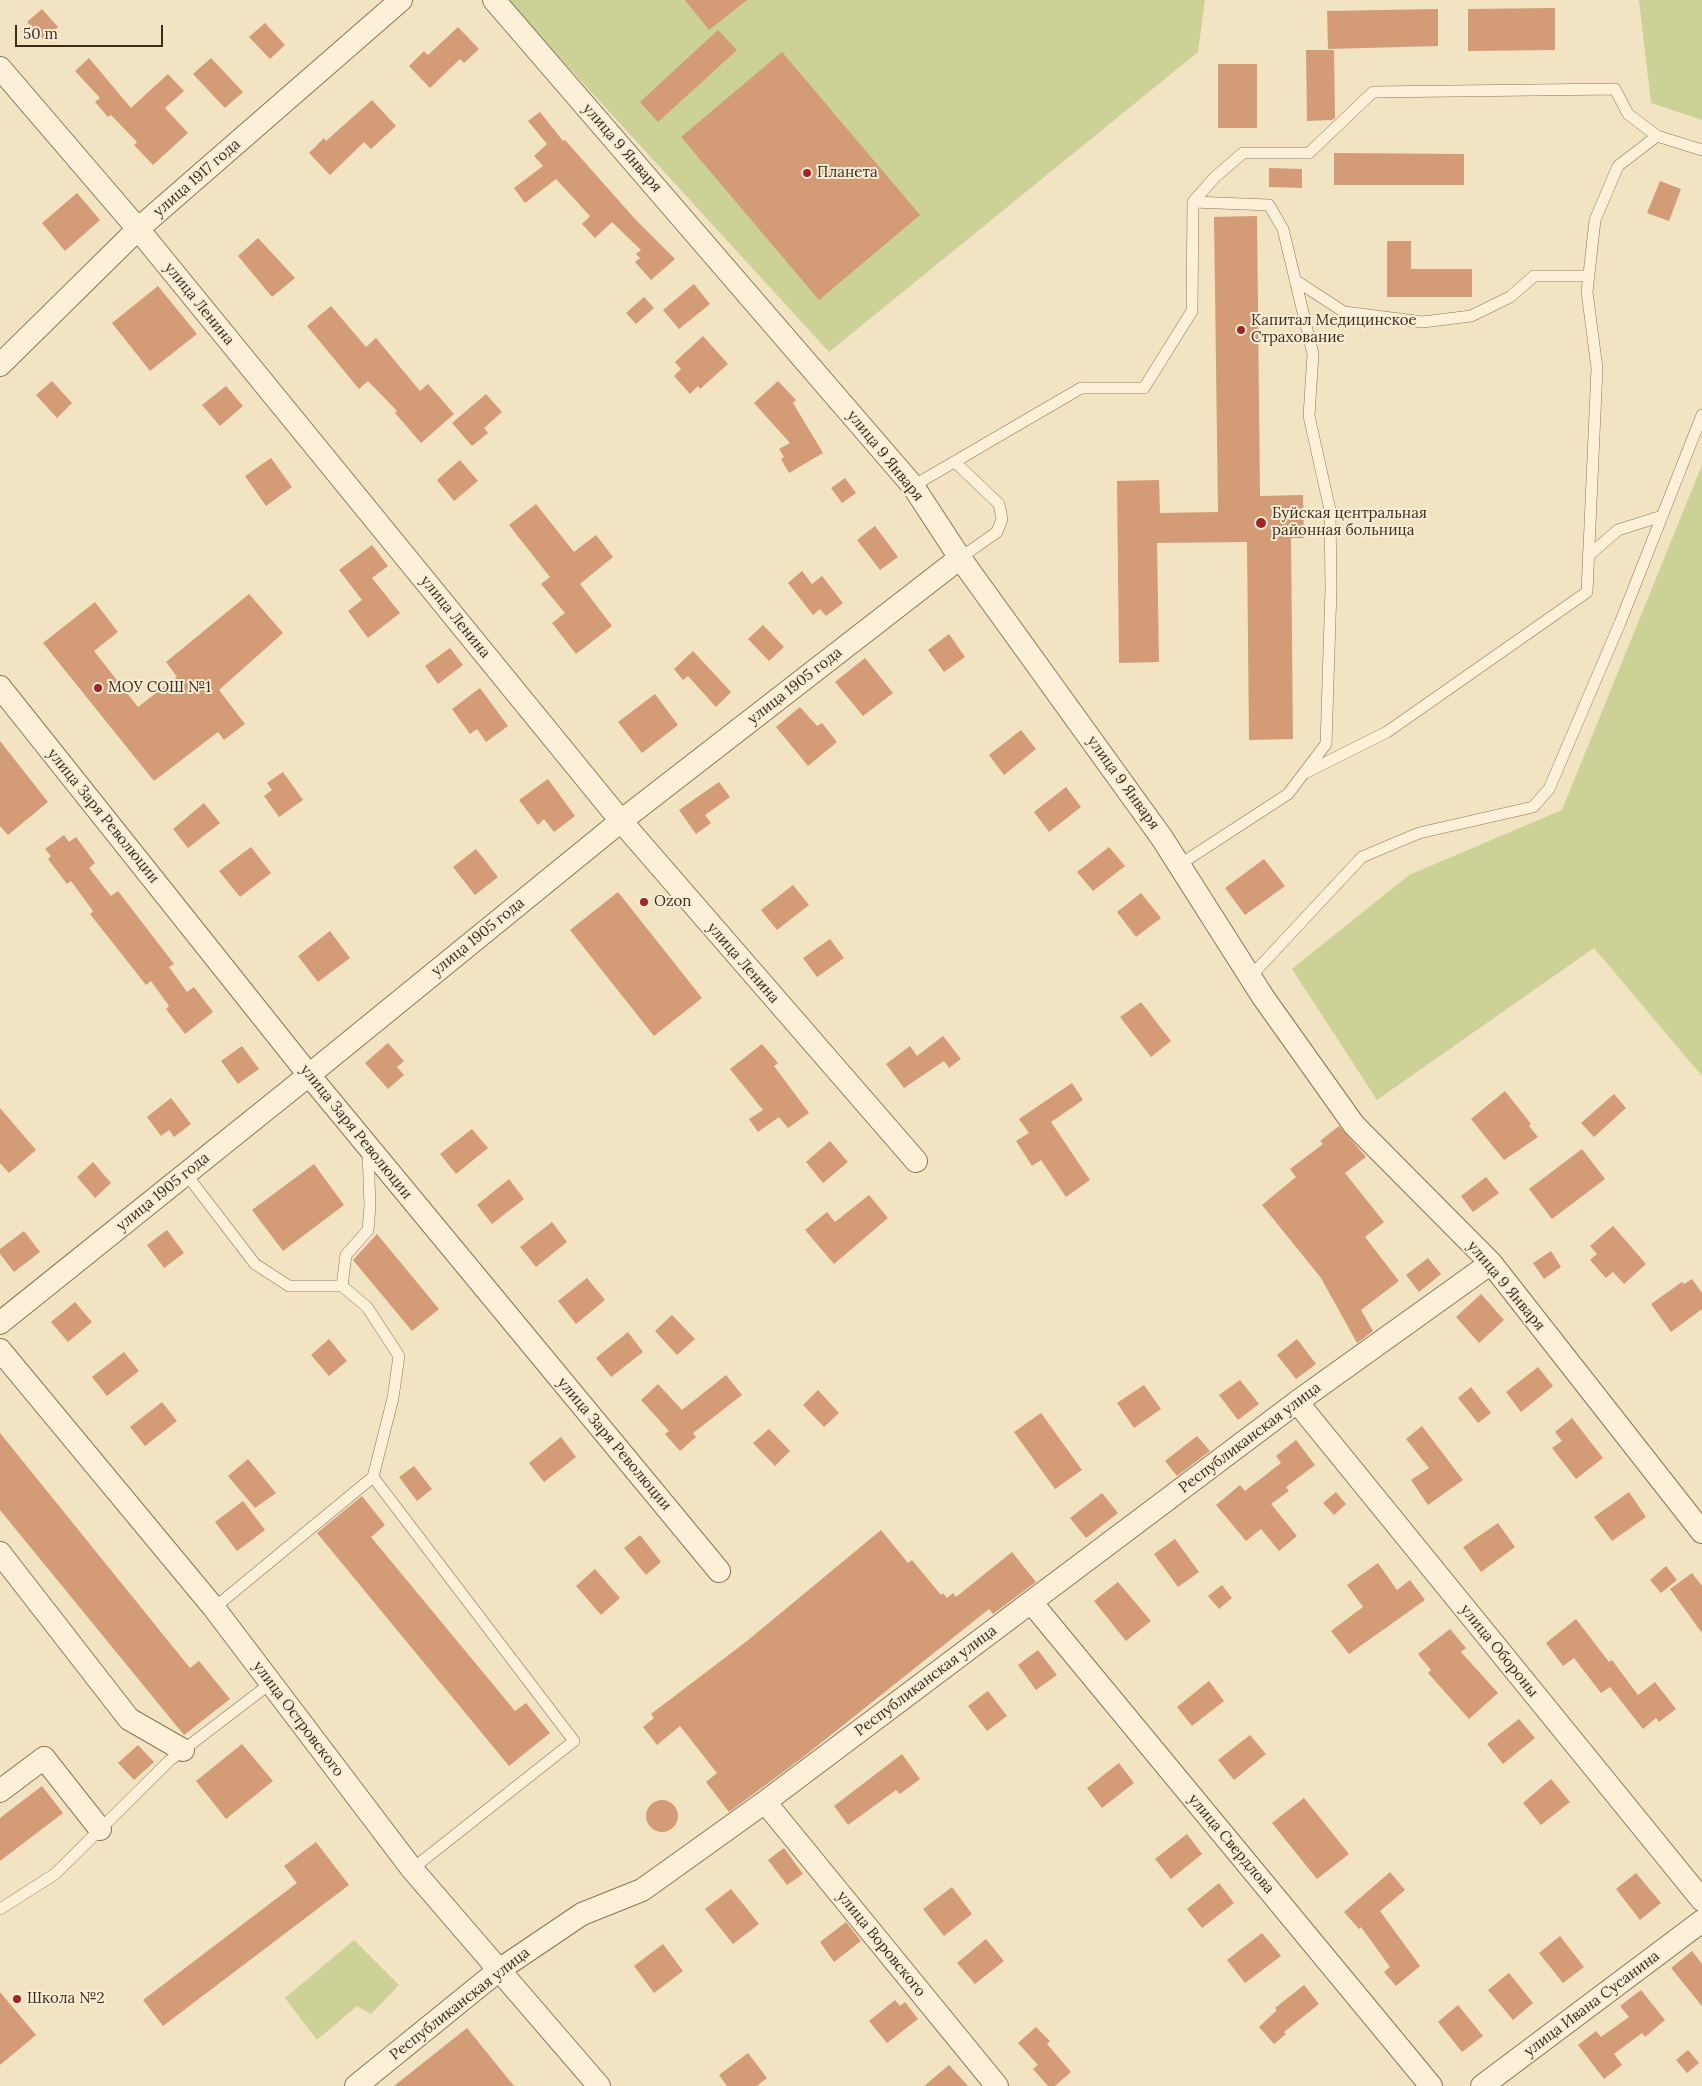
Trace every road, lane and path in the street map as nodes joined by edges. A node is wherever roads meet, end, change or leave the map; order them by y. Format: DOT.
graph roads {
  1 [pos="401,0"];
  2 [pos="494,0"];
  3 [pos="0,68"];
  4 [pos="1657,136"];
  5 [pos="1702,150"];
  6 [pos="1193,202"];
  7 [pos="138,229"];
  8 [pos="1589,276"];
  9 [pos="1295,280"];
  10 [pos="0,365"];
  11 [pos="1702,415"];
  12 [pos="955,462"];
  13 [pos="914,486"];
  14 [pos="1662,516"];
  15 [pos="1588,556"];
  16 [pos="960,558"];
  17 [pos="0,687"];
  18 [pos="1304,774"];
  19 [pos="620,821"];
  20 [pos="1179,865"];
  21 [pos="1251,976"];
  22 [pos="310,1075"];
  23 [pos="368,1146"];
  24 [pos="916,1161"];
  25 [pos="186,1174"];
  26 [pos="1491,1263"];
  27 [pos="342,1286"];
  28 [pos="0,1323"];
  29 [pos="0,1350"];
  30 [pos="1297,1402"];
  31 [pos="373,1477"];
  32 [pos="1702,1532"];
  33 [pos="0,1553"];
  34 [pos="719,1571"];
  35 [pos="1031,1602"];
  36 [pos="214,1608"];
  37 [pos="271,1683"];
  38 [pos="183,1750"];
  39 [pos="0,1792"];
  40 [pos="765,1802"];
  41 [pos="100,1830"];
  42 [pos="412,1869"];
  43 [pos="1702,1900"];
  44 [pos="0,1909"];
  45 [pos="1702,1921"];
  46 [pos="499,1970"];
  47 [pos="356,2086"];
  48 [pos="599,2086"];
  49 [pos="997,2086"];
  50 [pos="1431,2086"];
  51 [pos="1482,2086"];
  1 -- 7 [label="street, улица 1917 года"];
  2 -- 13 [label="street, улица 9 Января"];
  3 -- 7 [label="street, улица Ленина"];
  4 -- 5 [label="lane"];
  4 -- 6 [label="lane"];
  4 -- 8 [label="lane"];
  6 -- 9 [label="lane"];
  6 -- 12 [label="lane"];
  7 -- 10 [label="street, улица 1917 года"];
  7 -- 19 [label="street, улица Ленина"];
  8 -- 9 [label="lane"];
  8 -- 15 [label="lane"];
  9 -- 18 [label="lane"];
  11 -- 14 [label="lane"];
  12 -- 13 [label="lane"];
  12 -- 16 [label="lane"];
  13 -- 16 [label="street, улица 9 Января"];
  14 -- 15 [label="lane"];
  14 -- 21 [label="lane"];
  15 -- 18 [label="lane"];
  16 -- 19 [label="street, улица 1905 года"];
  16 -- 20 [label="street, улица 9 Января"];
  17 -- 22 [label="street, улица Заря Революции"];
  18 -- 20 [label="lane"];
  19 -- 22 [label="street, улица 1905 года"];
  19 -- 24 [label="street, улица Ленина"];
  20 -- 21 [label="street, улица 9 Января"];
  21 -- 26 [label="street, улица 9 Января"];
  22 -- 23 [label="street, улица Заря Революции"];
  22 -- 25 [label="street, улица 1905 года"];
  23 -- 27 [label="lane"];
  23 -- 34 [label="street, улица Заря Революции"];
  25 -- 27 [label="lane"];
  25 -- 28 [label="street, улица 1905 года"];
  26 -- 30 [label="street, Республиканская улица"];
  26 -- 32 [label="street, улица 9 Января"];
  27 -- 31 [label="lane"];
  29 -- 36 [label="street, улица Островского"];
  30 -- 35 [label="street, Республиканская улица"];
  30 -- 43 [label="street, улица Обороны"];
  31 -- 36 [label="lane"];
  31 -- 42 [label="lane"];
  33 -- 38 [label="street"];
  35 -- 40 [label="street, Республиканская улица"];
  35 -- 50 [label="street, улица Свердлова"];
  36 -- 37 [label="street, улица Островского"];
  37 -- 38 [label="lane"];
  37 -- 42 [label="street, улица Островского"];
  38 -- 41 [label="lane"];
  39 -- 41 [label="street"];
  40 -- 46 [label="street, Республиканская улица"];
  40 -- 49 [label="street, улица Воровского"];
  41 -- 44 [label="lane"];
  42 -- 46 [label="street, улица Островского"];
  45 -- 51 [label="street, улица Ивана Сусанина"];
  46 -- 47 [label="street, Республиканская улица"];
  46 -- 48 [label="street, улица Островского"];
}
